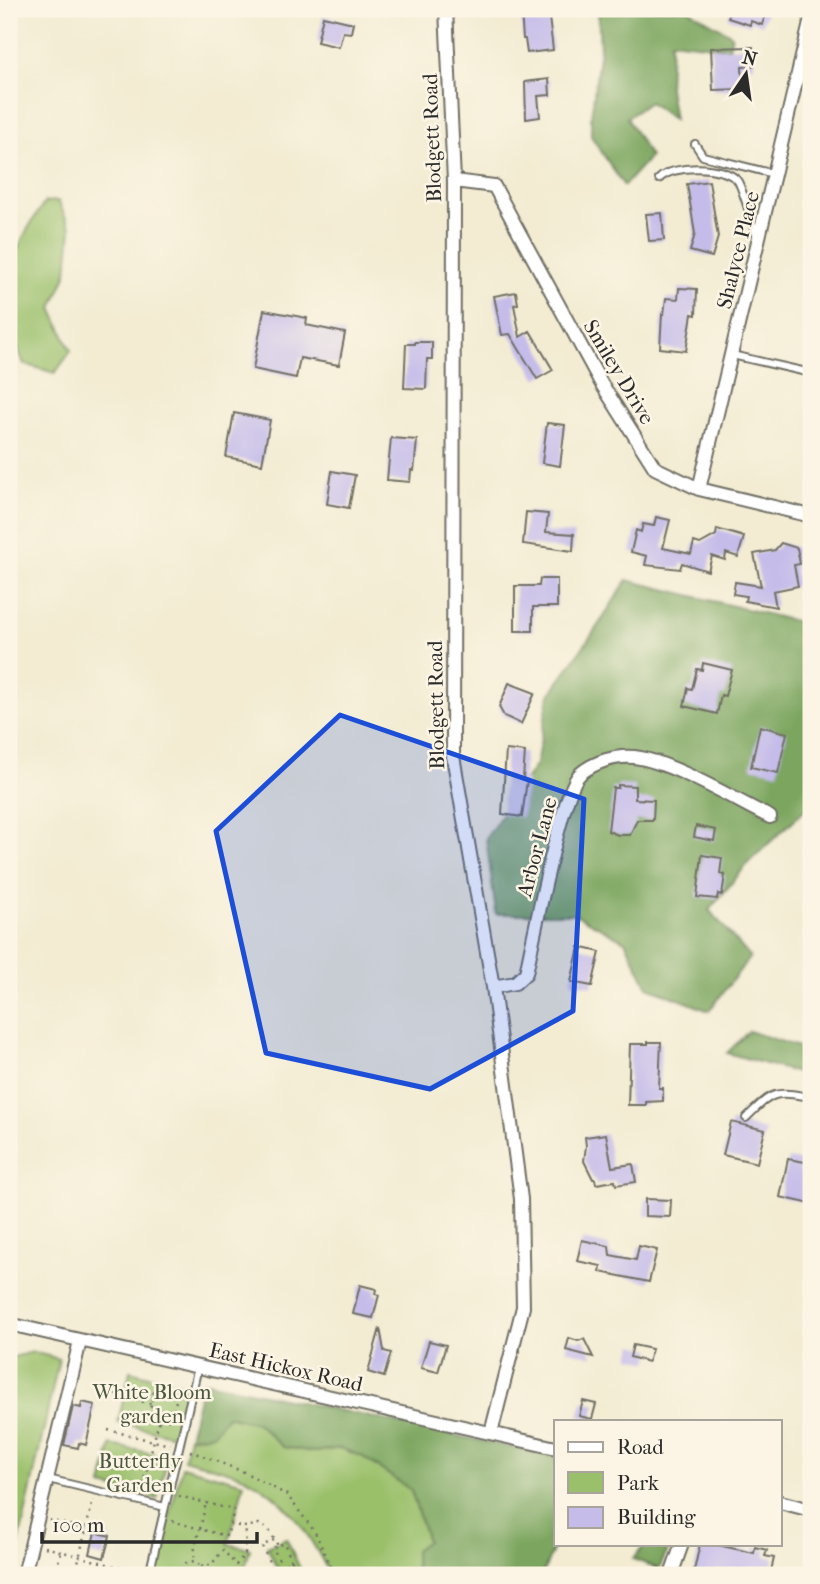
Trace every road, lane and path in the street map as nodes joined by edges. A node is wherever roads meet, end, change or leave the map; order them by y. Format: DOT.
graph roads {
  1 [pos="446,9"];
  2 [pos="811,19"];
  3 [pos="695,144"];
  4 [pos="776,174"];
  5 [pos="659,179"];
  6 [pos="454,181"];
  7 [pos="759,242"];
  8 [pos="732,355"];
  9 [pos="811,373"];
  10 [pos="699,489"];
  11 [pos="811,516"];
  12 [pos="770,817"];
  13 [pos="492,987"];
  14 [pos="811,1097"];
  15 [pos="746,1118"];
  16 [pos="9,1324"];
  17 [pos="80,1341"];
  18 [pos="198,1367"];
  19 [pos="115,1394"];
  20 [pos="151,1404"];
  21 [pos="160,1417"];
  22 [pos="108,1430"];
  23 [pos="491,1433"];
  24 [pos="154,1441"];
  25 [pos="180,1447"];
  26 [pos="554,1448"];
  27 [pos="48,1479"];
  28 [pos="96,1490"];
  29 [pos="169,1493"];
  30 [pos="138,1501"];
  31 [pos="782,1502"];
  32 [pos="206,1503"];
  33 [pos="165,1507"];
  34 [pos="811,1507"];
  35 [pos="38,1518"];
  36 [pos="162,1519"];
  37 [pos="230,1525"];
  38 [pos="247,1527"];
  39 [pos="200,1529"];
  40 [pos="86,1530"];
  41 [pos="274,1540"];
  42 [pos="32,1543"];
  43 [pos="278,1546"];
  44 [pos="680,1546"];
  45 [pos="61,1551"];
  46 [pos="80,1557"];
  47 [pos="194,1561"];
  48 [pos="292,1561"];
  49 [pos="201,1566"];
  50 [pos="282,1566"];
  51 [pos="24,1575"];
  52 [pos="55,1575"];
  53 [pos="75,1575"];
  54 [pos="148,1575"];
  55 [pos="177,1575"];
  56 [pos="204,1575"];
  57 [pos="275,1575"];
  58 [pos="286,1575"];
  59 [pos="299,1575"];
  60 [pos="334,1575"];
  61 [pos="671,1575"];
  1 -- 6 [label="street, Blodgett Road"];
  2 -- 4 [label="street, Shalyce Place"];
  3 -- 4 [label="lane"];
  4 -- 7 [label="street, Shalyce Place"];
  5 -- 7 [label="lane"];
  6 -- 10 [label="street, Smiley Drive"];
  6 -- 13 [label="street, Blodgett Road"];
  7 -- 8 [label="street, Shalyce Place"];
  8 -- 9 [label="lane"];
  8 -- 10 [label="street, Shalyce Place"];
  10 -- 11 [label="street, Smiley Drive"];
  12 -- 13 [label="street, Arbor Lane"];
  13 -- 23 [label="street, Blodgett Road"];
  14 -- 15 [label="lane"];
  16 -- 17 [label="street, East Hickox Road"];
  17 -- 18 [label="street, East Hickox Road"];
  17 -- 27 [label="street"];
  18 -- 23 [label="street, East Hickox Road"];
  18 -- 25 [label="lane"];
  19 -- 20 [label="path"];
  20 -- 21 [label="path"];
  20 -- 21 [label="path"];
  21 -- 24 [label="path"];
  22 -- 24 [label="path"];
  23 -- 26 [label="street, East Hickox Road"];
  24 -- 25 [label="path"];
  24 -- 30 [label="path"];
  25 -- 29 [label="lane"];
  25 -- 60 [label="path"];
  27 -- 28 [label="lane"];
  27 -- 35 [label="street"];
  28 -- 30 [label="lane"];
  28 -- 40 [label="path"];
  29 -- 32 [label="path"];
  29 -- 33 [label="lane"];
  30 -- 33 [label="lane"];
  31 -- 34 [label="street"];
  32 -- 37 [label="path"];
  32 -- 39 [label="path"];
  33 -- 36 [label="lane"];
  35 -- 40 [label="path"];
  35 -- 42 [label="street"];
  36 -- 39 [label="path"];
  36 -- 54 [label="lane"];
  37 -- 38 [label="path"];
  37 -- 39 [label="path"];
  38 -- 41 [label="path"];
  38 -- 49 [label="path"];
  39 -- 47 [label="path"];
  40 -- 46 [label="path"];
  41 -- 43 [label="path"];
  41 -- 57 [label="path"];
  42 -- 45 [label="path"];
  42 -- 51 [label="street"];
  43 -- 48 [label="path"];
  43 -- 50 [label="path"];
  44 -- 61 [label="street"];
  45 -- 46 [label="path"];
  45 -- 52 [label="path"];
  46 -- 53 [label="path"];
  46 -- 54 [label="path"];
  47 -- 49 [label="path"];
  47 -- 55 [label="path"];
  48 -- 50 [label="path"];
  48 -- 59 [label="path"];
  49 -- 56 [label="path"];
  50 -- 58 [label="path"];
}
